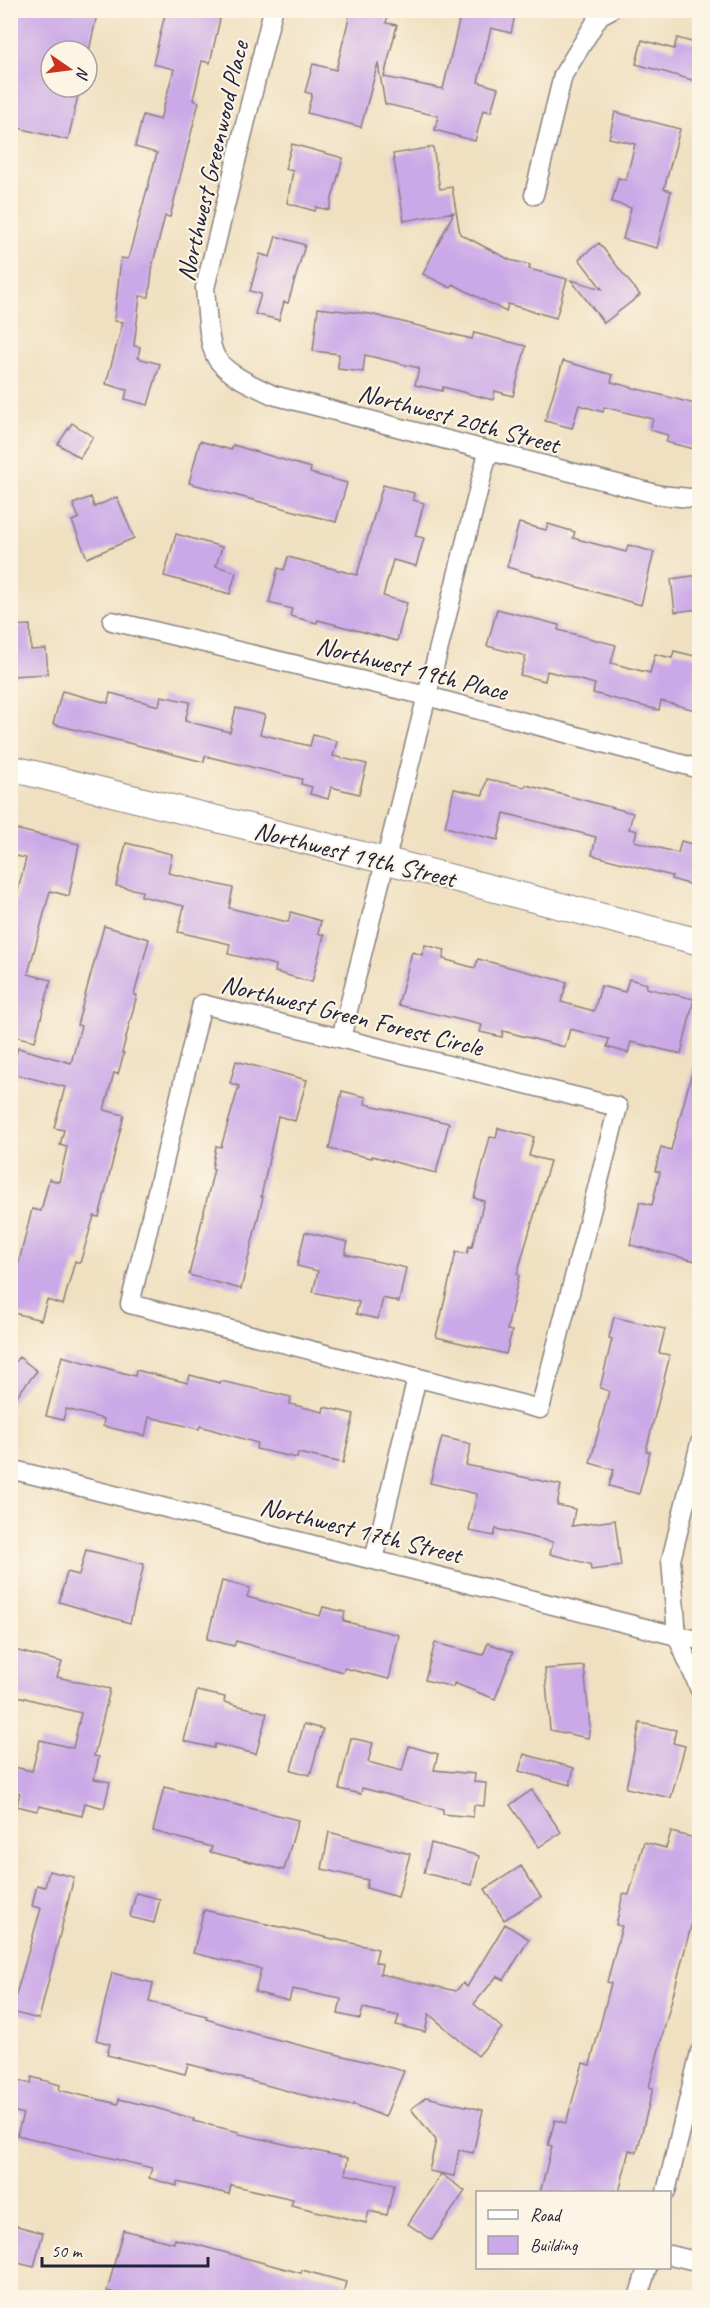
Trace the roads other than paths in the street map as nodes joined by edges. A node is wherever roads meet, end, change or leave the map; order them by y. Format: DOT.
graph roads {
  1 [pos="273,10"];
  2 [pos="610,10"];
  3 [pos="534,195"];
  4 [pos="217,358"];
  5 [pos="488,452"];
  6 [pos="699,499"];
  7 [pos="111,621"];
  8 [pos="427,696"];
  9 [pos="10,768"];
  10 [pos="699,769"];
  11 [pos="387,861"];
  12 [pos="699,942"];
  13 [pos="341,1038"];
  14 [pos="417,1377"];
  15 [pos="699,1443"];
  16 [pos="10,1470"];
  17 [pos="374,1560"];
  18 [pos="677,1636"];
  19 [pos="699,1640"];
  20 [pos="699,1690"];
  21 [pos="699,2052"];
  22 [pos="666,2191"];
  23 [pos="671,2255"];
  24 [pos="699,2262"];
  25 [pos="647,2269"];
  26 [pos="638,2298"];
  1 -- 4 [label="street, Northwest Greenwood Place"];
  2 -- 3 [label="street"];
  4 -- 5 [label="street, Northwest 20th Street"];
  5 -- 6 [label="street, Northwest 20th Street"];
  5 -- 8 [label="street"];
  7 -- 8 [label="street, Northwest 19th Place"];
  8 -- 10 [label="street, Northwest 19th Place"];
  8 -- 11 [label="street"];
  9 -- 11 [label="main road, Northwest 19th Street"];
  11 -- 12 [label="main road, Northwest 19th Street"];
  11 -- 13 [label="street"];
  13 -- 14 [label="street, Northwest Green Forest Circle"];
  13 -- 14 [label="street, Northwest Green Forest Circle"];
  14 -- 17 [label="street"];
  15 -- 18 [label="street"];
  16 -- 17 [label="street, Northwest 17th Street"];
  17 -- 18 [label="street, Northwest 17th Street"];
  18 -- 19 [label="street, Northwest 17th Street"];
  18 -- 20 [label="street"];
  21 -- 22 [label="street"];
  23 -- 24 [label="street"];
  25 -- 26 [label="street"];
}
